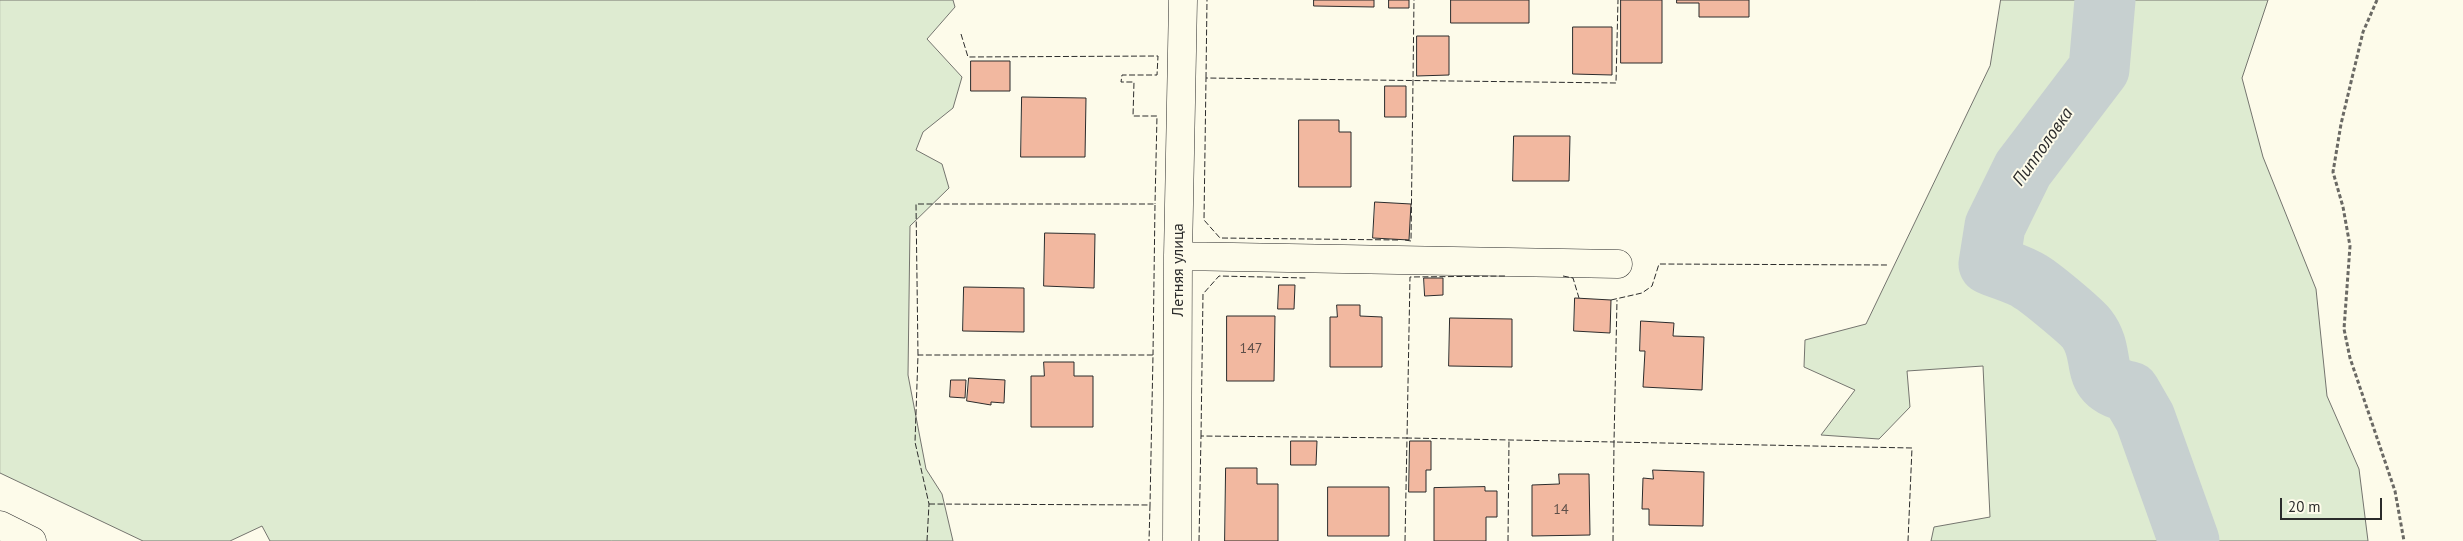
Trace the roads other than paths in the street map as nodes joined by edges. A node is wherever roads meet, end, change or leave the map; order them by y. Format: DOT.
graph roads {
  1 [pos="1183,0"];
  2 [pos="1178,256"];
  3 [pos="1618,264"];
  4 [pos="0,525"];
  5 [pos="32,541"];
  6 [pos="1177,541"];
  1 -- 2 [label="street, Летняя улица"];
  2 -- 3 [label="street"];
  2 -- 6 [label="street, Летняя улица"];
  4 -- 5 [label="street"];
}
